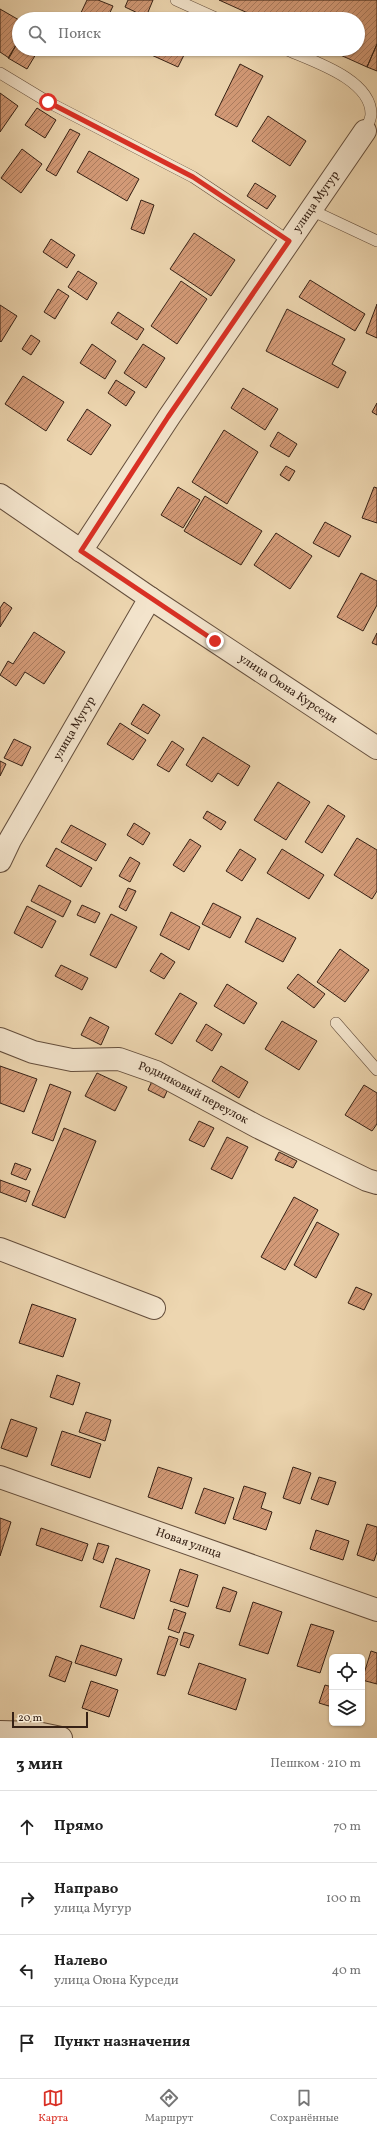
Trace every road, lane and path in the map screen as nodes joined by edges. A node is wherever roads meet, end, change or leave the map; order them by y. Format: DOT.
graph roads {
  1 [pos="176,0"];
  2 [pos="203,12"];
  3 [pos="301,56"];
  4 [pos="0,73"];
  5 [pos="365,131"];
  6 [pos="310,210"];
  7 [pos="289,241"];
  8 [pos="377,241"];
  9 [pos="0,495"];
  10 [pos="81,551"];
  11 [pos="150,598"];
  12 [pos="377,748"];
  13 [pos="5,838"];
  14 [pos="0,861"];
  15 [pos="336,1023"];
  16 [pos="0,1039"];
  17 [pos="377,1070"];
  18 [pos="377,1183"];
  19 [pos="0,1249"];
  20 [pos="154,1308"];
  21 [pos="0,1477"];
  22 [pos="377,1610"];
  23 [pos="0,1732"];
  24 [pos="59,1738"];
  1 -- 2 [label="lane"];
  3 -- 5 [label="lane"];
  4 -- 7 [label="lane"];
  5 -- 6 [label="street, улица Мугур"];
  6 -- 7 [label="street, улица Мугур"];
  6 -- 8 [label="lane"];
  7 -- 10 [label="street, улица Мугур"];
  9 -- 10 [label="street, улица Оюна Курседи"];
  10 -- 11 [label="street, улица Оюна Курседи"];
  11 -- 12 [label="street, улица Оюна Курседи"];
  11 -- 13 [label="street, улица Мугур"];
  13 -- 14 [label="street, улица Мугур"];
  15 -- 17 [label="lane"];
  16 -- 18 [label="street, Родниковый переулок"];
  19 -- 20 [label="street"];
  21 -- 22 [label="street, Новая улица"];
  23 -- 24 [label="street"];
}
